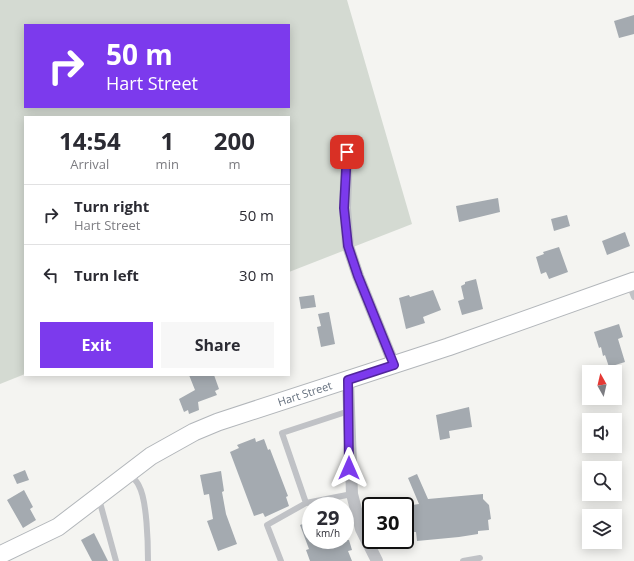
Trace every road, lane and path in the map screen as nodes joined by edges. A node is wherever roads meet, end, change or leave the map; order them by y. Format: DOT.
graph roads {
  1 [pos="347,152"];
  2 [pos="632,287"];
  3 [pos="394,365"];
  4 [pos="348,380"];
  5 [pos="349,411"];
  6 [pos="129,473"];
  7 [pos="352,494"];
  8 [pos="98,497"];
  9 [pos="304,497"];
  10 [pos="337,497"];
  11 [pos="302,505"];
  12 [pos="0,554"];
  13 [pos="480,558"];
  14 [pos="116,561"];
  15 [pos="148,561"];
  16 [pos="281,561"];
  17 [pos="377,561"];
  18 [pos="463,561"];
  1 -- 3 [label="street"];
  2 -- 3 [label="main road, Hart Street"];
  3 -- 4 [label="main road, Hart Street"];
  4 -- 5 [label="street"];
  4 -- 6 [label="main road, Hart Street"];
  5 -- 7 [label="street"];
  5 -- 9 [label="lane"];
  6 -- 8 [label="main road, Hart Street"];
  6 -- 15 [label="lane"];
  7 -- 10 [label="lane"];
  7 -- 17 [label="street"];
  8 -- 12 [label="main road, Hart Street"];
  8 -- 14 [label="lane"];
  11 -- 16 [label="lane"];
  13 -- 18 [label="lane"];
}
